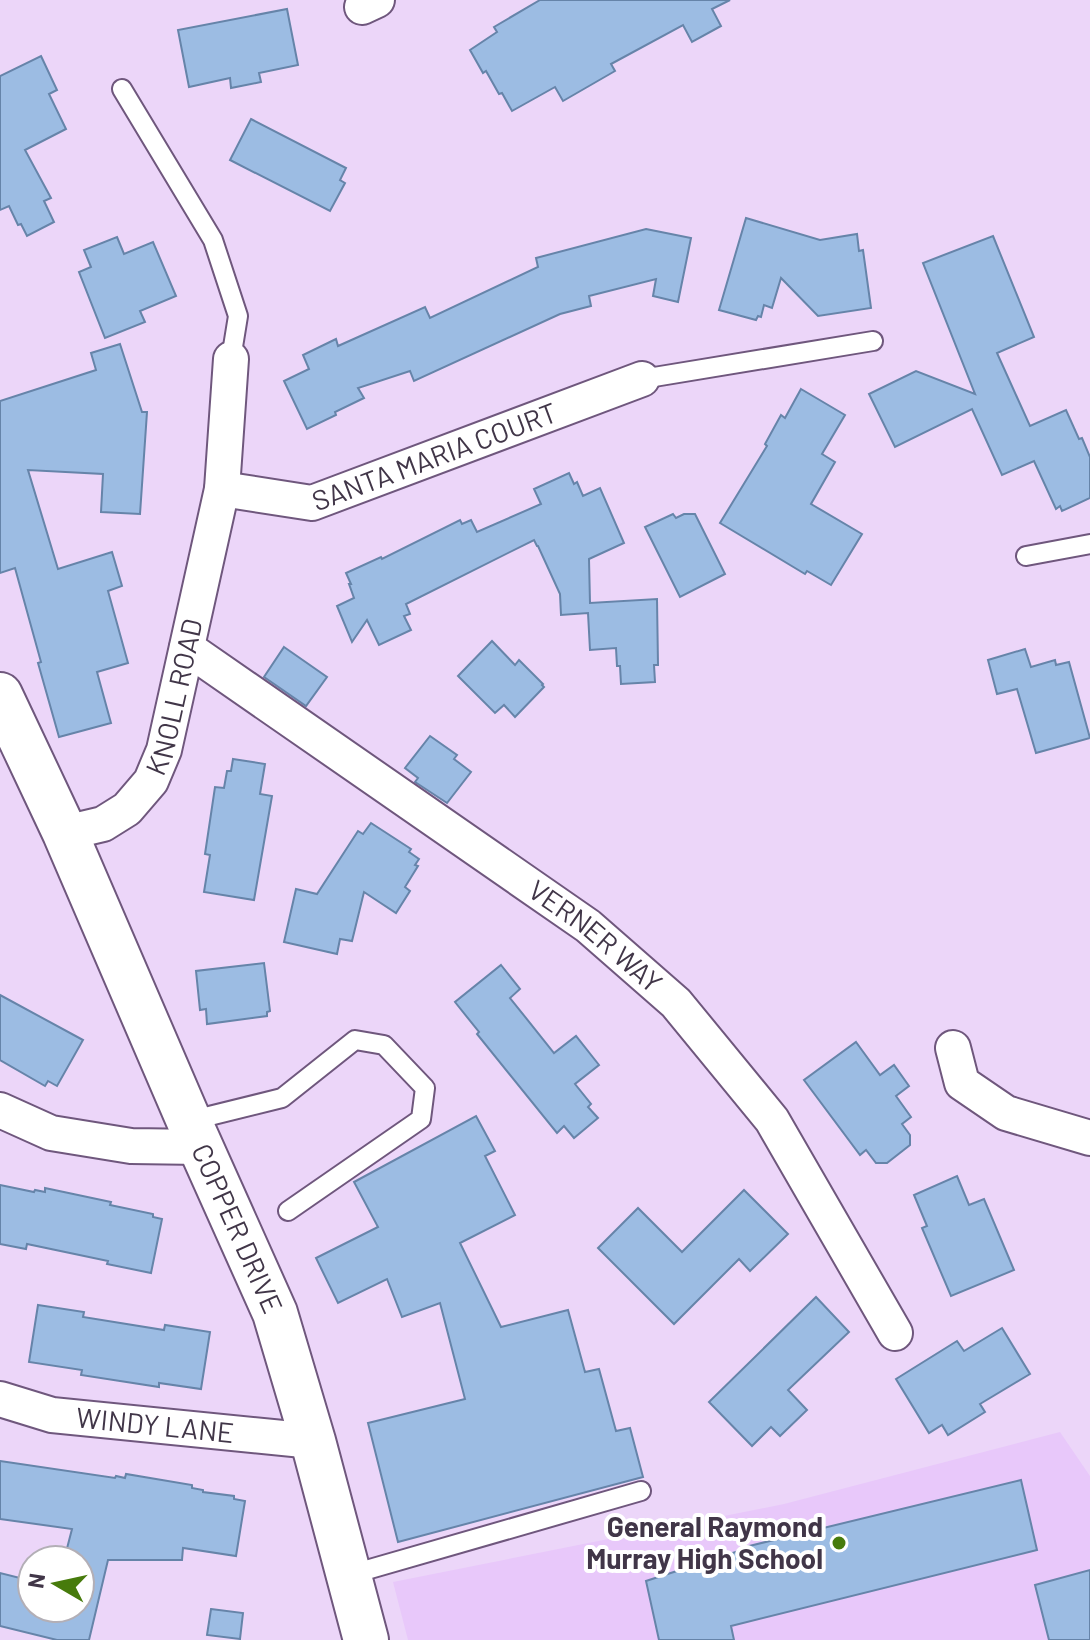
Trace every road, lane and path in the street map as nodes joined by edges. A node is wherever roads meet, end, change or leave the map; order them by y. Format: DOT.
graph roads {
  1 [pos="122,89"];
  2 [pos="873,341"];
  3 [pos="231,359"];
  4 [pos="642,379"];
  5 [pos="222,489"];
  6 [pos="1090,544"];
  7 [pos="1026,556"];
  8 [pos="187,648"];
  9 [pos="0,695"];
  10 [pos="65,833"];
  11 [pos="953,1048"];
  12 [pos="0,1110"];
  13 [pos="195,1134"];
  14 [pos="1090,1138"];
  15 [pos="288,1211"];
  16 [pos="895,1333"];
  17 [pos="0,1399"];
  18 [pos="313,1441"];
  19 [pos="641,1491"];
  20 [pos="349,1575"];
  21 [pos="366,1640"];
  1 -- 3 [label="lane"];
  2 -- 4 [label="lane"];
  3 -- 5 [label="street, KNOLL ROAD"];
  4 -- 5 [label="street, SANTA MARIA COURT"];
  5 -- 8 [label="street, KNOLL ROAD"];
  6 -- 7 [label="lane"];
  8 -- 10 [label="street, KNOLL ROAD"];
  8 -- 16 [label="street, VERNER WAY"];
  9 -- 10 [label="street"];
  10 -- 13 [label="street, COPPER DRIVE"];
  11 -- 14 [label="street"];
  12 -- 13 [label="street"];
  13 -- 15 [label="lane"];
  13 -- 18 [label="street, COPPER DRIVE"];
  17 -- 18 [label="street, WINDY LANE"];
  18 -- 20 [label="street, COPPER DRIVE"];
  19 -- 20 [label="lane"];
  20 -- 21 [label="street, COPPER DRIVE"];
}
